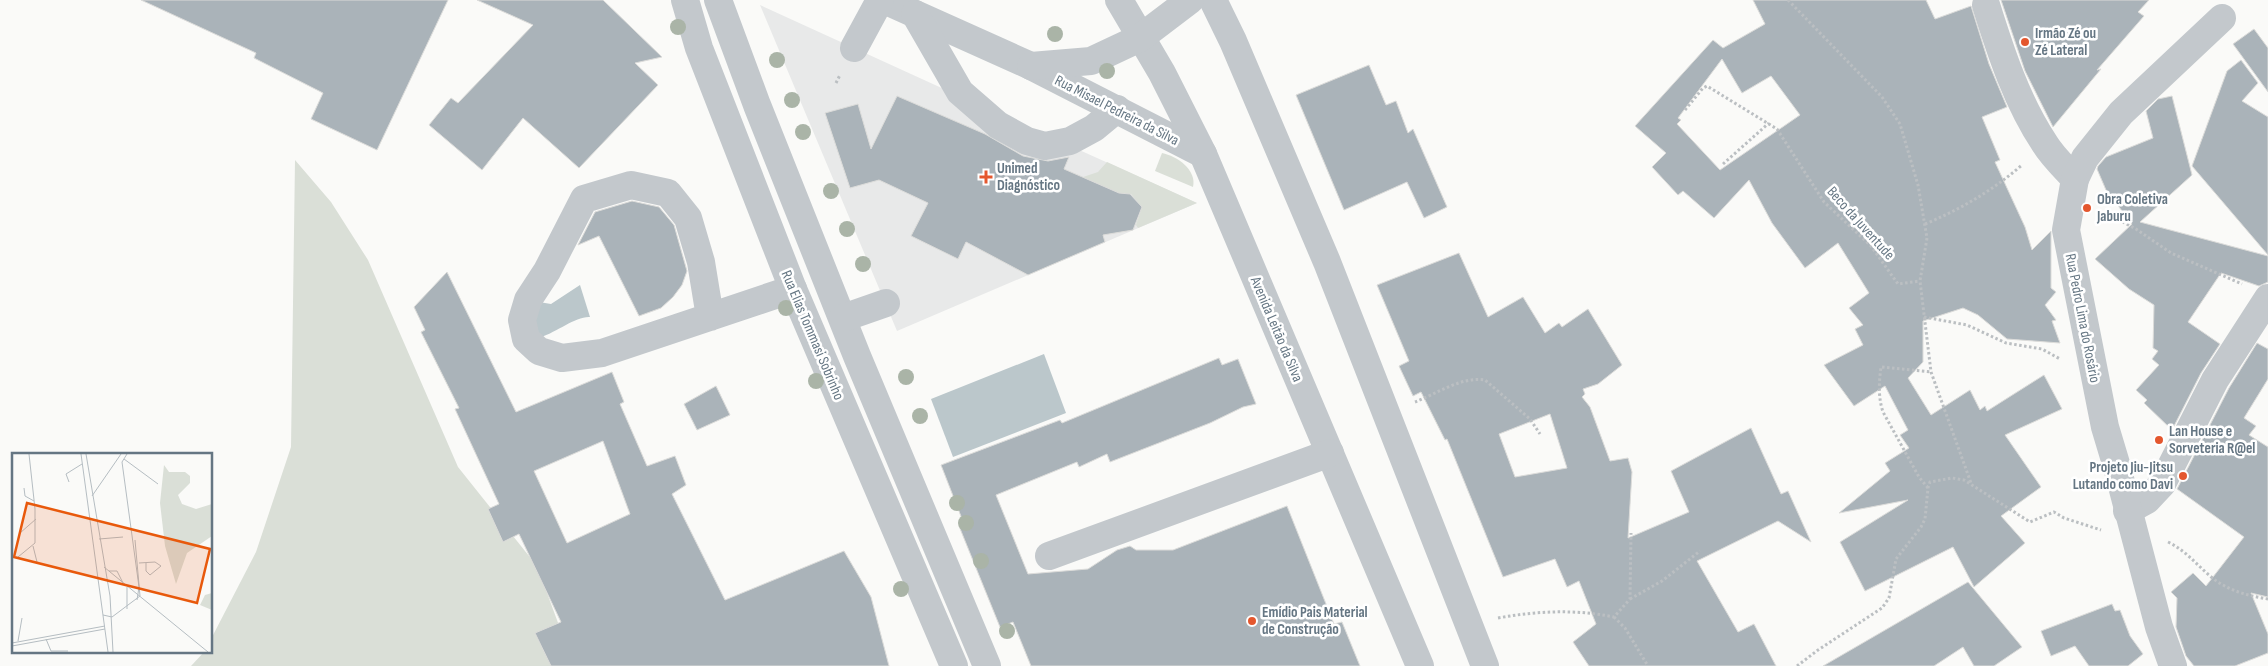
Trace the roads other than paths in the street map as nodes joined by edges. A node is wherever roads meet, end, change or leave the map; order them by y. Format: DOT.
graph roads {
  1 [pos="685,0"];
  2 [pos="718,0"];
  3 [pos="882,0"];
  4 [pos="1119,0"];
  5 [pos="1190,0"];
  6 [pos="1213,0"];
  7 [pos="1986,5"];
  8 [pos="915,14"];
  9 [pos="2222,18"];
  10 [pos="1140,38"];
  11 [pos="854,48"];
  12 [pos="1031,66"];
  13 [pos="1117,109"];
  14 [pos="1203,154"];
  15 [pos="2075,179"];
  16 [pos="793,289"];
  17 [pos="2260,293"];
  18 [pos="886,303"];
  19 [pos="710,317"];
  20 [pos="843,318"];
  21 [pos="1330,453"];
  22 [pos="2127,511"];
  23 [pos="1049,556"];
  24 [pos="954,666"];
  25 [pos="987,666"];
  26 [pos="1420,666"];
  27 [pos="1485,666"];
  28 [pos="2173,666"];
  1 -- 16 [label="street, Rua Elias Tommasi Sobrinho"];
  2 -- 20 [label="street"];
  3 -- 8 [label="street, Rua Misael Pedreira da Silva"];
  3 -- 11 [label="street"];
  4 -- 10 [label="street, Avenida Leitão da Silva"];
  5 -- 10 [label="street, Rua Misael Pedreira da Silva"];
  6 -- 27 [label="street"];
  7 -- 15 [label="street"];
  8 -- 12 [label="street, Rua Misael Pedreira da Silva"];
  8 -- 13 [label="street"];
  9 -- 15 [label="street, Rua Pedro Lima do Rosário"];
  10 -- 12 [label="street, Rua Misael Pedreira da Silva"];
  10 -- 14 [label="street, Avenida Leitão da Silva"];
  12 -- 13 [label="street, Rua Misael Pedreira da Silva"];
  13 -- 14 [label="street, Rua Misael Pedreira da Silva"];
  14 -- 21 [label="street, Avenida Leitão da Silva"];
  15 -- 22 [label="street, Rua Pedro Lima do Rosário"];
  16 -- 19 [label="street"];
  16 -- 24 [label="street, Rua Elias Tommasi Sobrinho"];
  17 -- 22 [label="street"];
  18 -- 20 [label="street"];
  19 -- 19 [label="street"];
  20 -- 25 [label="street"];
  21 -- 23 [label="street"];
  21 -- 26 [label="street, Avenida Leitão da Silva"];
  22 -- 28 [label="street, Rua Pedro Lima do Rosário"];
}
